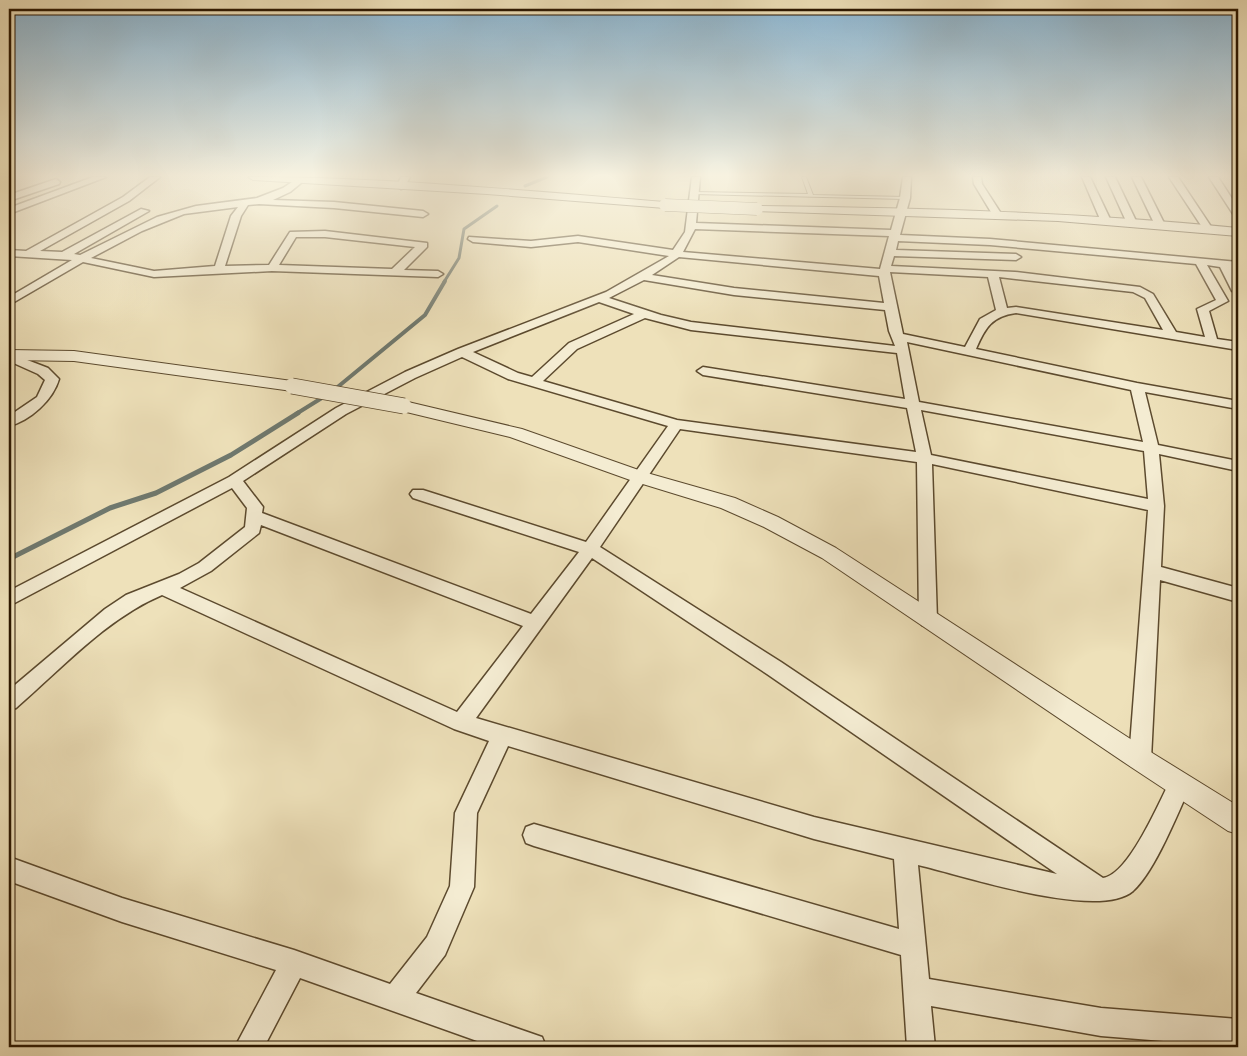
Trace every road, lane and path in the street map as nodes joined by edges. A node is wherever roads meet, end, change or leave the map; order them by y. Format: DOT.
graph roads {
  1 [pos="77,226"];
  2 [pos="116,226"];
  3 [pos="147,226"];
  4 [pos="233,226"];
  5 [pos="691,226"];
  6 [pos="697,226"];
  7 [pos="897,226"];
  8 [pos="1190,226"];
  9 [pos="1207,228"];
  10 [pos="1238,232"];
  11 [pos="895,235"];
  12 [pos="473,240"];
  13 [pos="9,253"];
  14 [pos="29,253"];
  15 [pos="676,254"];
  16 [pos="890,254"];
  17 [pos="64,255"];
  18 [pos="1016,256"];
  19 [pos="84,258"];
  20 [pos="1199,260"];
  21 [pos="1224,263"];
  22 [pos="1238,265"];
  23 [pos="272,268"];
  24 [pos="219,269"];
  25 [pos="885,271"];
  26 [pos="395,272"];
  27 [pos="438,274"];
  28 [pos="993,274"];
  29 [pos="641,276"];
  30 [pos="1238,291"];
  31 [pos="598,298"];
  32 [pos="9,302"];
  33 [pos="890,307"];
  34 [pos="1002,311"];
  35 [pos="643,314"];
  36 [pos="1172,335"];
  37 [pos="1212,342"];
  38 [pos="901,343"];
  39 [pos="1238,346"];
  40 [pos="462,352"];
  41 [pos="969,352"];
  42 [pos="9,356"];
  43 [pos="703,371"];
  44 [pos="535,382"];
  45 [pos="1137,387"];
  46 [pos="913,403"];
  47 [pos="1238,405"];
  48 [pos="9,422"];
  49 [pos="676,424"];
  50 [pos="1150,447"];
  51 [pos="924,458"];
  52 [pos="1238,466"];
  53 [pos="640,477"];
  54 [pos="234,480"];
  55 [pos="418,494"];
  56 [pos="1156,506"];
  57 [pos="256,517"];
  58 [pos="590,549"];
  59 [pos="1152,571"];
  60 [pos="165,589"];
  61 [pos="1238,595"];
  62 [pos="9,600"];
  63 [pos="928,620"];
  64 [pos="535,623"];
  65 [pos="9,702"];
  66 [pos="461,723"];
  67 [pos="502,736"];
  68 [pos="1140,759"];
  69 [pos="1180,784"];
  70 [pos="1238,821"];
  71 [pos="534,835"];
  72 [pos="905,850"];
  73 [pos="9,869"];
  74 [pos="1100,890"];
  75 [pos="913,946"];
  76 [pos="294,963"];
  77 [pos="916,990"];
  78 [pos="396,998"];
  79 [pos="1238,1033"];
  80 [pos="249,1047"];
  81 [pos="532,1047"];
  82 [pos="921,1047"];
  1 -- 14 [label="street"];
  2 -- 17 [label="street"];
  3 -- 19 [label="street"];
  4 -- 24 [label="street"];
  5 -- 15 [label="street"];
  6 -- 11 [label="street"];
  7 -- 11 [label="street"];
  8 -- 9 [label="street"];
  9 -- 10 [label="street"];
  11 -- 16 [label="street"];
  11 -- 20 [label="street"];
  12 -- 15 [label="street"];
  13 -- 14 [label="street"];
  14 -- 17 [label="street"];
  15 -- 25 [label="street"];
  15 -- 29 [label="street"];
  16 -- 18 [label="street"];
  16 -- 25 [label="street"];
  17 -- 19 [label="street"];
  19 -- 24 [label="street"];
  19 -- 32 [label="street"];
  20 -- 21 [label="street"];
  20 -- 37 [label="street"];
  21 -- 22 [label="street"];
  21 -- 30 [label="street"];
  23 -- 24 [label="street"];
  23 -- 26 [label="street"];
  23 -- 26 [label="street"];
  25 -- 28 [label="street"];
  25 -- 33 [label="street"];
  26 -- 27 [label="street"];
  28 -- 34 [label="street"];
  28 -- 36 [label="street"];
  29 -- 31 [label="street"];
  29 -- 33 [label="street"];
  31 -- 35 [label="street"];
  31 -- 40 [label="street"];
  33 -- 38 [label="street"];
  34 -- 36 [label="street"];
  34 -- 41 [label="street"];
  35 -- 38 [label="street"];
  35 -- 44 [label="street"];
  36 -- 37 [label="street"];
  37 -- 39 [label="street"];
  38 -- 41 [label="street"];
  38 -- 46 [label="street"];
  40 -- 44 [label="street"];
  40 -- 54 [label="street"];
  41 -- 45 [label="street"];
  42 -- 48 [label="street"];
  42 -- 53 [label="street, bridge"];
  43 -- 46 [label="street"];
  44 -- 49 [label="street"];
  45 -- 47 [label="street"];
  45 -- 50 [label="street"];
  46 -- 50 [label="street"];
  46 -- 51 [label="street"];
  49 -- 51 [label="street"];
  49 -- 53 [label="street"];
  50 -- 52 [label="street"];
  50 -- 56 [label="street"];
  51 -- 56 [label="street"];
  51 -- 63 [label="street"];
  53 -- 58 [label="street"];
  53 -- 63 [label="street"];
  54 -- 57 [label="street"];
  54 -- 62 [label="street"];
  55 -- 58 [label="street"];
  56 -- 59 [label="street"];
  57 -- 60 [label="street"];
  57 -- 64 [label="street"];
  58 -- 64 [label="street"];
  58 -- 74 [label="street"];
  59 -- 61 [label="street"];
  59 -- 68 [label="street"];
  60 -- 65 [label="street"];
  60 -- 66 [label="street"];
  63 -- 68 [label="street"];
  64 -- 66 [label="street"];
  66 -- 67 [label="street"];
  67 -- 72 [label="street"];
  67 -- 78 [label="street"];
  68 -- 69 [label="street"];
  69 -- 70 [label="street"];
  69 -- 74 [label="street"];
  71 -- 75 [label="street"];
  72 -- 74 [label="street"];
  72 -- 75 [label="street"];
  73 -- 76 [label="street"];
  75 -- 77 [label="street"];
  76 -- 78 [label="street"];
  76 -- 80 [label="street"];
  77 -- 79 [label="street"];
  77 -- 82 [label="street"];
  78 -- 81 [label="street"];
}
